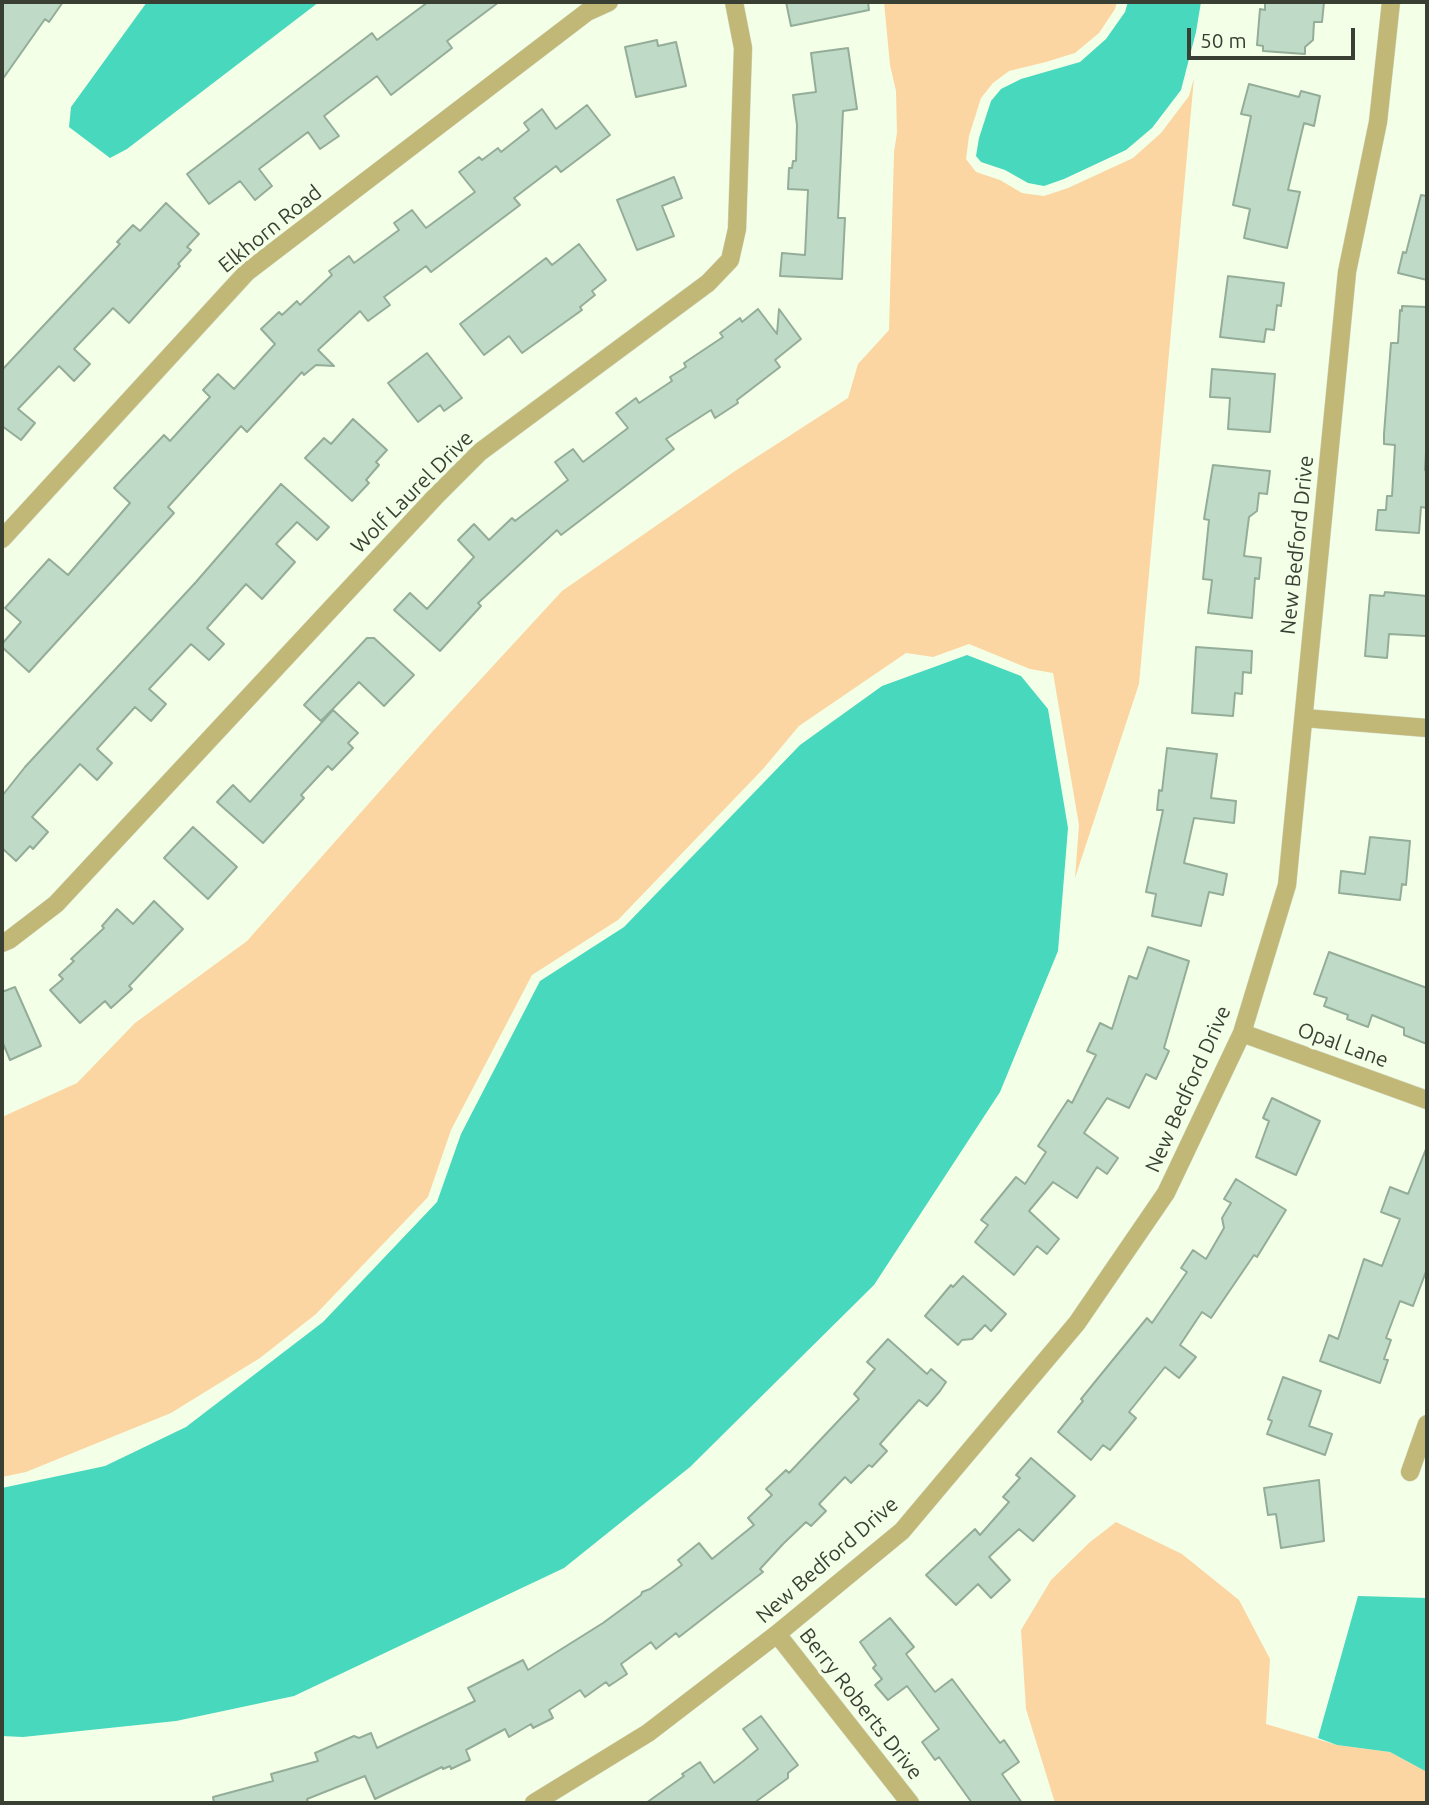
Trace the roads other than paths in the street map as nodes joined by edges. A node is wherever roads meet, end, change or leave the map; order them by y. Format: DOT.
graph roads {
  1 [pos="609,2"];
  2 [pos="734,2"];
  3 [pos="1391,2"];
  4 [pos="2,539"];
  5 [pos="1304,718"];
  6 [pos="1427,728"];
  7 [pos="2,943"];
  8 [pos="1242,1033"];
  9 [pos="1427,1100"];
  10 [pos="1427,1424"];
  11 [pos="1410,1472"];
  12 [pos="777,1634"];
  13 [pos="534,1803"];
  14 [pos="910,1803"];
  1 -- 4 [label="street, Elkhorn Road"];
  2 -- 7 [label="street, Wolf Laurel Drive"];
  3 -- 5 [label="street, New Bedford Drive"];
  5 -- 6 [label="street"];
  5 -- 8 [label="street, New Bedford Drive"];
  8 -- 9 [label="street, Opal Lane"];
  8 -- 12 [label="street, New Bedford Drive"];
  10 -- 11 [label="street"];
  12 -- 13 [label="street, New Bedford Drive"];
  12 -- 14 [label="street, Berry Roberts Drive"];
}
